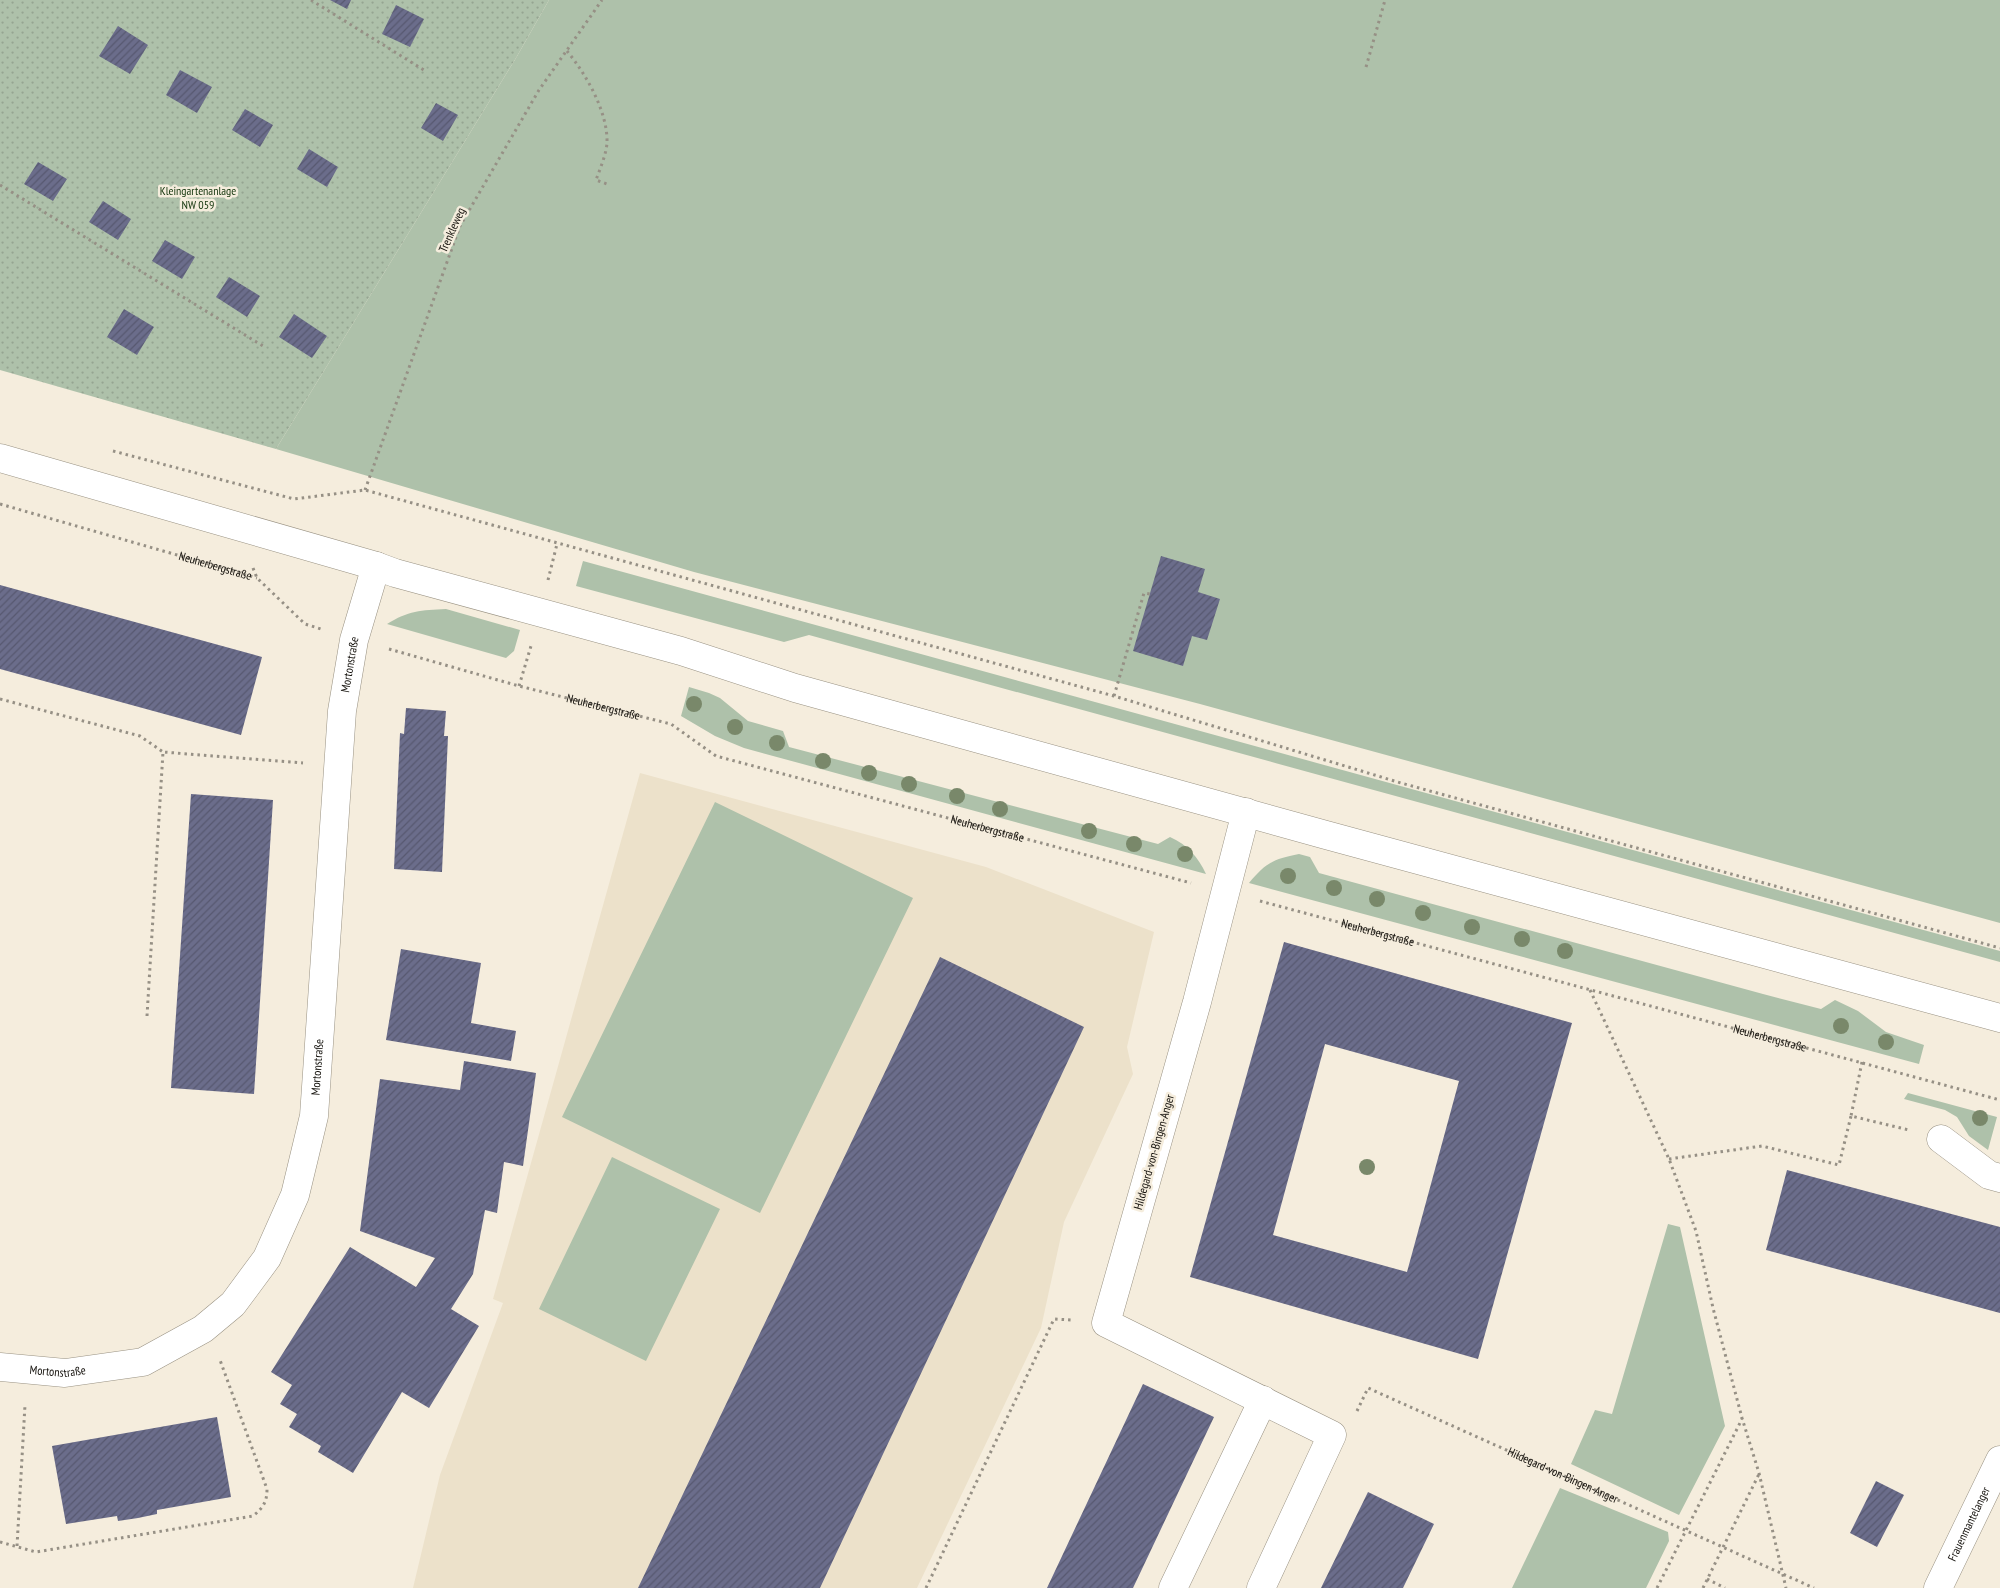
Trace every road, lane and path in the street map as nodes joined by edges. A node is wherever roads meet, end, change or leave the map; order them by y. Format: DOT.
graph roads {
  1 [pos="311,0"];
  2 [pos="602,0"];
  3 [pos="1385,0"];
  4 [pos="567,51"];
  5 [pos="1366,67"];
  6 [pos="427,72"];
  7 [pos="607,184"];
  8 [pos="0,185"];
  9 [pos="263,346"];
  10 [pos="104,448"];
  11 [pos="0,458"];
  12 [pos="365,490"];
  13 [pos="0,504"];
  14 [pos="376,566"];
  15 [pos="1150,594"];
  16 [pos="354,640"];
  17 [pos="1114,696"];
  18 [pos="0,699"];
  19 [pos="163,752"];
  20 [pos="338,765"];
  21 [pos="1246,812"];
  22 [pos="1226,892"];
  23 [pos="2000,948"];
  24 [pos="1590,989"];
  25 [pos="147,1016"];
  26 [pos="2000,1018"];
  27 [pos="1862,1062"];
  28 [pos="2000,1100"];
  29 [pos="1851,1116"];
  30 [pos="1941,1139"];
  31 [pos="1669,1160"];
  32 [pos="2000,1178"];
  33 [pos="1106,1323"];
  34 [pos="203,1329"];
  35 [pos="0,1368"];
  36 [pos="1263,1400"];
  37 [pos="25,1402"];
  38 [pos="1742,1418"];
  39 [pos="1332,1435"];
  40 [pos="2000,1460"];
  41 [pos="1759,1473"];
  42 [pos="1686,1530"];
  43 [pos="0,1542"];
  44 [pos="17,1546"];
  45 [pos="1722,1546"];
  46 [pos="1782,1574"];
  47 [pos="1707,1579"];
  48 [pos="926,1588"];
  49 [pos="1173,1588"];
  50 [pos="1261,1588"];
  51 [pos="1657,1588"];
  52 [pos="1703,1588"];
  53 [pos="1725,1588"];
  54 [pos="1786,1588"];
  55 [pos="1814,1588"];
  56 [pos="1938,1588"];
  1 -- 6 [label="path"];
  2 -- 4 [label="path, Trenkleweg"];
  3 -- 5 [label="path"];
  4 -- 7 [label="path"];
  4 -- 12 [label="path, Trenkleweg"];
  8 -- 9 [label="path"];
  10 -- 12 [label="path"];
  11 -- 14 [label="street"];
  12 -- 17 [label="path"];
  13 -- 16 [label="path, Neuherbergstraße"];
  14 -- 16 [label="street, Mortonstraße"];
  14 -- 21 [label="street"];
  15 -- 17 [label="path"];
  16 -- 20 [label="street, Mortonstraße"];
  16 -- 22 [label="path, Neuherbergstraße"];
  17 -- 23 [label="path"];
  18 -- 19 [label="path"];
  19 -- 20 [label="path"];
  19 -- 25 [label="path"];
  20 -- 34 [label="street, Mortonstraße"];
  21 -- 22 [label="street, Hildegard-von-Bingen-Anger"];
  21 -- 26 [label="street"];
  22 -- 24 [label="path, Neuherbergstraße"];
  22 -- 33 [label="street, Hildegard-von-Bingen-Anger"];
  24 -- 27 [label="path, Neuherbergstraße"];
  24 -- 31 [label="path"];
  27 -- 28 [label="path, Neuherbergstraße"];
  27 -- 29 [label="path"];
  29 -- 30 [label="path"];
  29 -- 31 [label="path"];
  30 -- 32 [label="street"];
  31 -- 38 [label="path"];
  33 -- 36 [label="street"];
  33 -- 48 [label="path"];
  34 -- 35 [label="street, Mortonstraße"];
  34 -- 44 [label="path"];
  36 -- 39 [label="street"];
  36 -- 49 [label="street"];
  37 -- 44 [label="path"];
  38 -- 41 [label="path"];
  38 -- 42 [label="path"];
  39 -- 42 [label="path, Hildegard-von-Bingen-Anger"];
  39 -- 50 [label="street"];
  40 -- 56 [label="street, Frauenmantelanger"];
  41 -- 45 [label="path"];
  41 -- 46 [label="path"];
  42 -- 45 [label="path, Hildegard-von-Bingen-Anger"];
  42 -- 51 [label="path"];
  43 -- 44 [label="path"];
  45 -- 46 [label="path, Hildegard-von-Bingen-Anger"];
  45 -- 47 [label="path"];
  46 -- 54 [label="path"];
  46 -- 55 [label="path, Hildegard-von-Bingen-Anger"];
  47 -- 52 [label="path"];
  47 -- 53 [label="path"];
}
